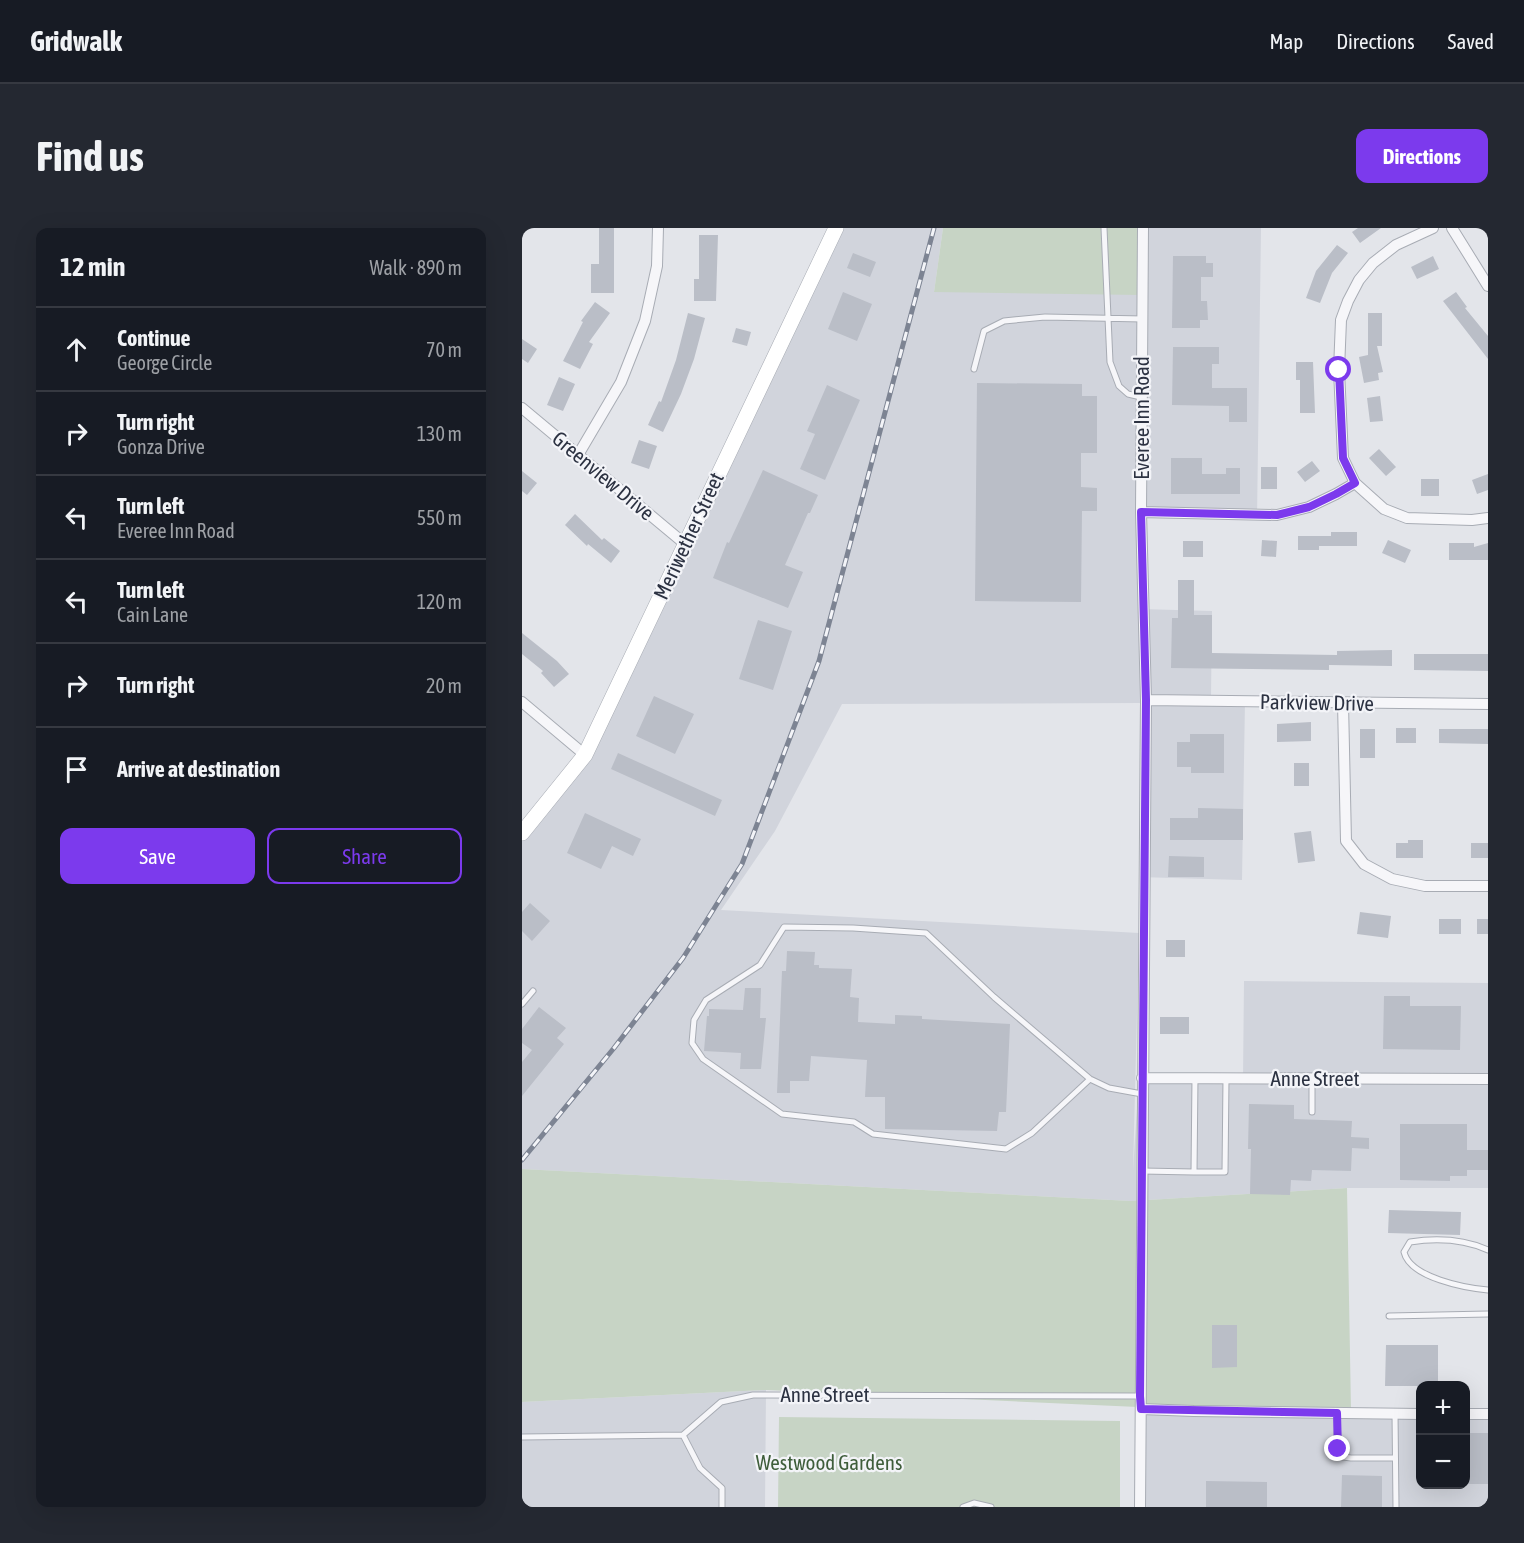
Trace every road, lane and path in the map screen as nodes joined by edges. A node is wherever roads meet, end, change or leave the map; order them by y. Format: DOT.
graph roads {
  1 [pos="658,228"];
  2 [pos="836,228"];
  3 [pos="1104,228"];
  4 [pos="1143,228"];
  5 [pos="1434,228"];
  6 [pos="1452,228"];
  7 [pos="1488,286"];
  8 [pos="1108,318"];
  9 [pos="1143,319"];
  10 [pos="974,369"];
  11 [pos="1142,397"];
  12 [pos="522,408"];
  13 [pos="578,455"];
  14 [pos="1355,483"];
  15 [pos="1141,512"];
  16 [pos="1488,518"];
  17 [pos="685,544"];
  18 [pos="1146,700"];
  19 [pos="522,702"];
  20 [pos="1343,703"];
  21 [pos="1488,704"];
  22 [pos="585,755"];
  23 [pos="522,832"];
  24 [pos="1488,886"];
  25 [pos="533,991"];
  26 [pos="522,1004"];
  27 [pos="1142,1078"];
  28 [pos="1195,1078"];
  29 [pos="1226,1078"];
  30 [pos="1090,1079"];
  31 [pos="1312,1079"];
  32 [pos="1488,1079"];
  33 [pos="1142,1094"];
  34 [pos="1312,1112"];
  35 [pos="1142,1171"];
  36 [pos="1194,1172"];
  37 [pos="1488,1250"];
  38 [pos="1488,1290"];
  39 [pos="1488,1314"];
  40 [pos="1389,1316"];
  41 [pos="1140,1396"];
  42 [pos="1141,1409"];
  43 [pos="1337,1413"];
  44 [pos="1395,1413"];
  45 [pos="1416,1413"];
  46 [pos="1470,1414"];
  47 [pos="1488,1414"];
  48 [pos="683,1435"];
  49 [pos="522,1437"];
  50 [pos="1395,1458"];
  51 [pos="722,1507"];
  52 [pos="963,1507"];
  53 [pos="991,1507"];
  54 [pos="1140,1507"];
  55 [pos="1396,1507"];
  1 -- 13 [label="street"];
  2 -- 17 [label="street, Meriwether Street"];
  3 -- 8 [label="lane"];
  4 -- 9 [label="street, Everee Inn Road"];
  5 -- 14 [label="street"];
  6 -- 7 [label="street"];
  8 -- 9 [label="lane"];
  8 -- 10 [label="lane"];
  8 -- 11 [label="lane"];
  9 -- 11 [label="street, Everee Inn Road"];
  11 -- 15 [label="street, Everee Inn Road"];
  12 -- 13 [label="street, Greenview Drive"];
  13 -- 17 [label="street, Greenview Drive"];
  14 -- 15 [label="street"];
  14 -- 16 [label="street"];
  15 -- 18 [label="street, Everee Inn Road"];
  17 -- 22 [label="street, Meriwether Street"];
  18 -- 20 [label="street, Parkview Drive"];
  18 -- 27 [label="street, Everee Inn Road"];
  19 -- 22 [label="street"];
  20 -- 21 [label="street, Parkview Drive"];
  20 -- 24 [label="street"];
  22 -- 23 [label="street, Meriwether Street"];
  25 -- 26 [label="lane"];
  27 -- 28 [label="street, Anne Street"];
  27 -- 33 [label="street, Everee Inn Road"];
  28 -- 29 [label="street, Anne Street"];
  28 -- 36 [label="lane"];
  29 -- 31 [label="street, Anne Street"];
  29 -- 36 [label="lane"];
  30 -- 30 [label="lane"];
  30 -- 33 [label="lane"];
  31 -- 32 [label="street, Anne Street"];
  31 -- 34 [label="lane"];
  33 -- 35 [label="street, Everee Inn Road"];
  35 -- 36 [label="lane"];
  35 -- 41 [label="street, Everee Inn Road"];
  37 -- 38 [label="lane"];
  39 -- 40 [label="lane"];
  41 -- 42 [label="street, Everee Inn Road"];
  41 -- 48 [label="lane, Anne Street"];
  42 -- 43 [label="street"];
  42 -- 54 [label="street, Everee Inn Road"];
  43 -- 44 [label="street"];
  43 -- 50 [label="lane"];
  44 -- 45 [label="street"];
  44 -- 50 [label="lane"];
  46 -- 47 [label="street"];
  48 -- 49 [label="lane"];
  48 -- 51 [label="lane"];
  50 -- 55 [label="lane"];
  52 -- 53 [label="lane"];
}
